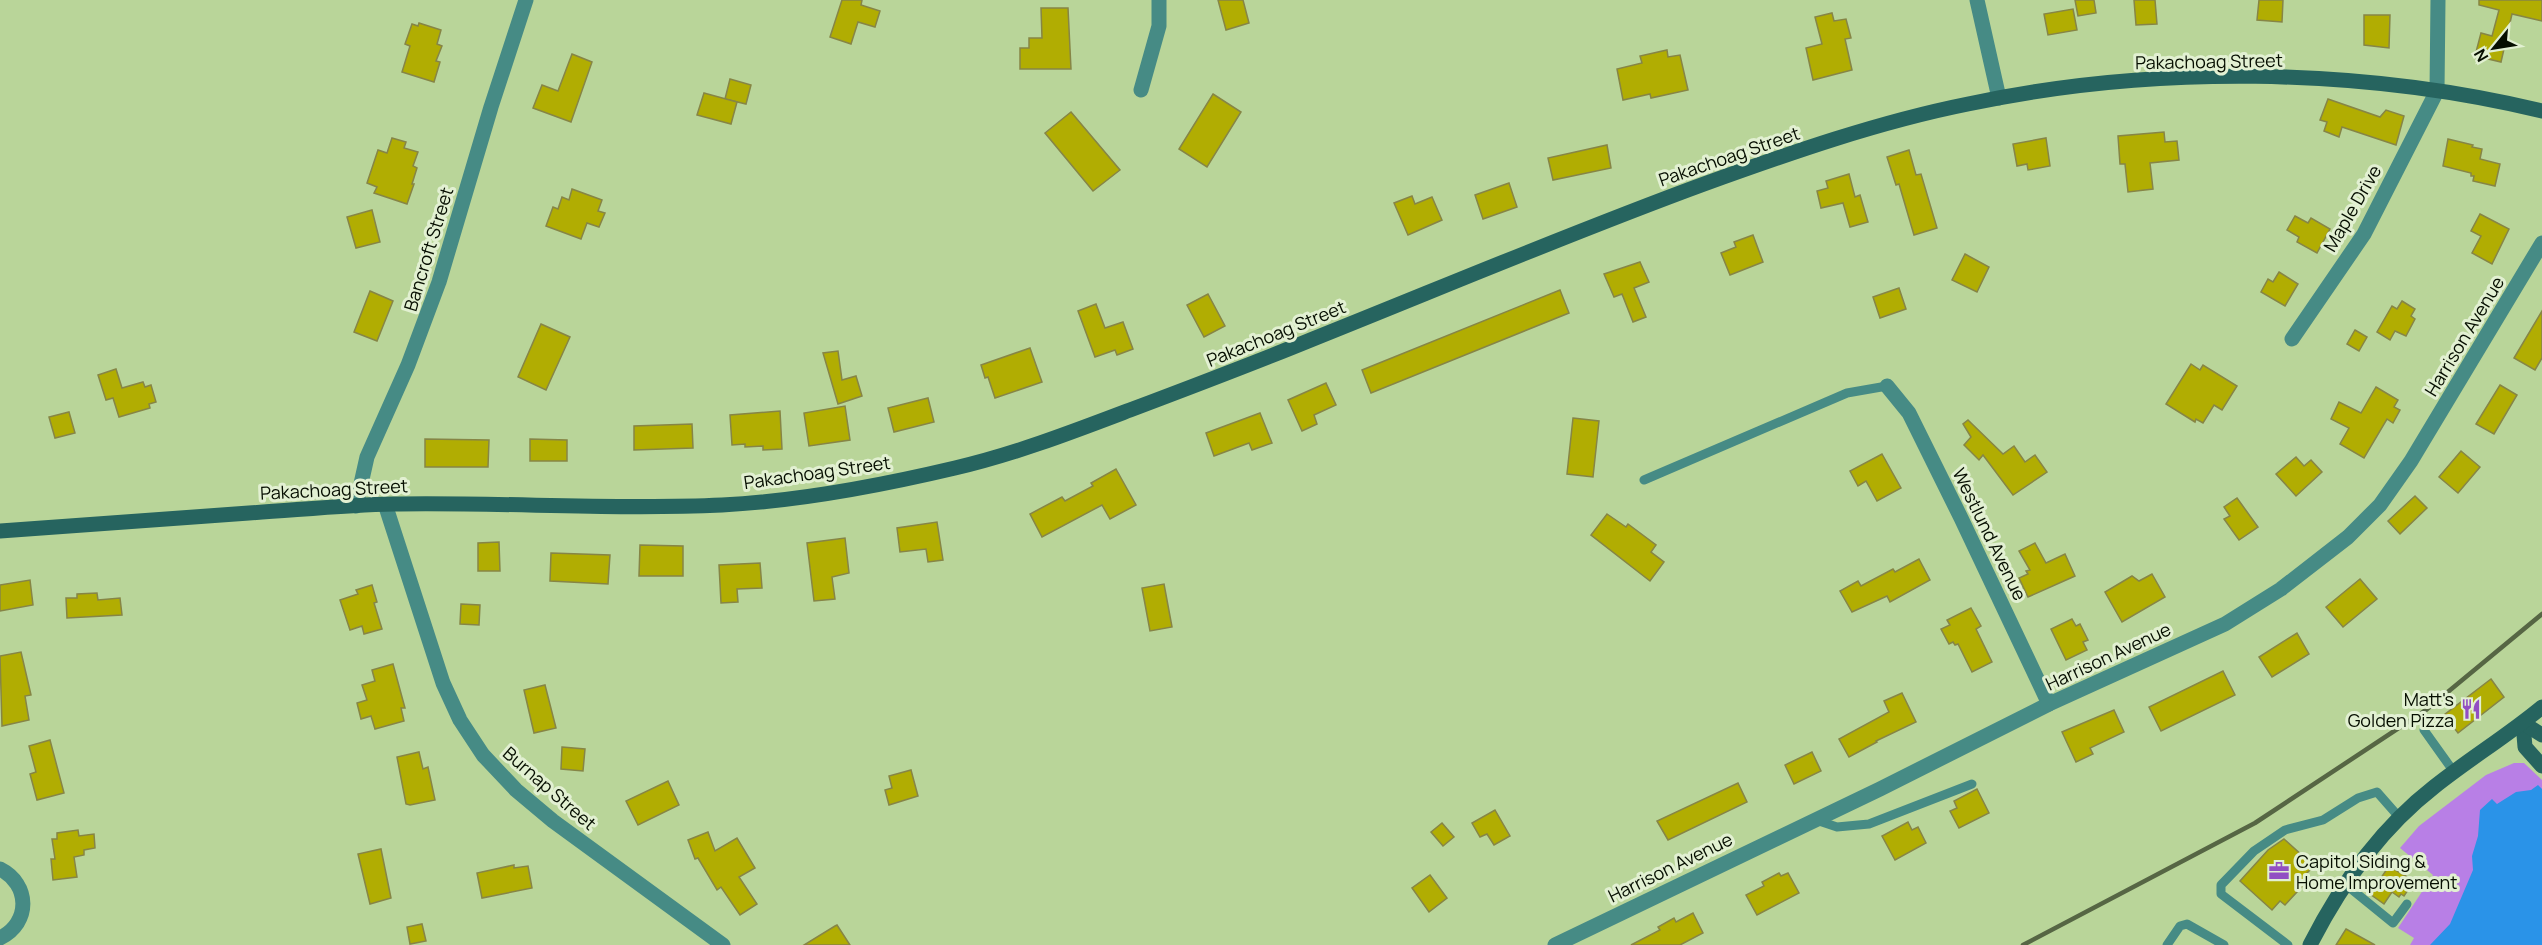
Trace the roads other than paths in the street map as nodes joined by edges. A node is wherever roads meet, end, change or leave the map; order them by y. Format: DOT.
graph roads {
  1 [pos="526,0"];
  2 [pos="1159,0"];
  3 [pos="1977,0"];
  4 [pos="2438,0"];
  5 [pos="1141,90"];
  6 [pos="2437,91"];
  7 [pos="1999,98"];
  8 [pos="2542,111"];
  9 [pos="2542,243"];
  10 [pos="2292,339"];
  11 [pos="1887,386"];
  12 [pos="1644,480"];
  13 [pos="385,504"];
  14 [pos="356,506"];
  15 [pos="0,531"];
  16 [pos="2049,704"];
  17 [pos="2542,707"];
  18 [pos="2523,723"];
  19 [pos="2424,730"];
  20 [pos="2542,735"];
  21 [pos="2542,766"];
  22 [pos="2454,772"];
  23 [pos="1972,784"];
  24 [pos="2399,817"];
  25 [pos="1815,820"];
  26 [pos="0,869"];
  27 [pos="2345,884"];
  28 [pos="2407,904"];
  29 [pos="0,938"];
  30 [pos="723,945"];
  31 [pos="1555,945"];
  32 [pos="2167,945"];
  33 [pos="2224,945"];
  34 [pos="2288,945"];
  35 [pos="2310,945"];
  1 -- 14 [label="street, Bancroft Street"];
  2 -- 5 [label="street"];
  3 -- 7 [label="street"];
  4 -- 6 [label="street"];
  6 -- 7 [label="street, Pakachoag Street"];
  6 -- 8 [label="street, Pakachoag Street"];
  6 -- 10 [label="street, Maple Drive"];
  7 -- 13 [label="street, Pakachoag Street"];
  9 -- 16 [label="street, Harrison Avenue"];
  11 -- 12 [label="lane"];
  11 -- 16 [label="street, Westlund Avenue"];
  13 -- 14 [label="street, Pakachoag Street"];
  13 -- 30 [label="street, Burnap Street"];
  14 -- 15 [label="street, Pakachoag Street"];
  16 -- 25 [label="street, Harrison Avenue"];
  17 -- 18 [label="street"];
  18 -- 20 [label="street"];
  18 -- 21 [label="street"];
  18 -- 22 [label="street"];
  19 -- 22 [label="lane"];
  22 -- 24 [label="street"];
  23 -- 25 [label="lane"];
  24 -- 27 [label="street"];
  24 -- 34 [label="lane"];
  25 -- 31 [label="street, Harrison Avenue"];
  26 -- 29 [label="street"];
  27 -- 28 [label="lane"];
  27 -- 35 [label="street"];
  32 -- 33 [label="lane"];
}
